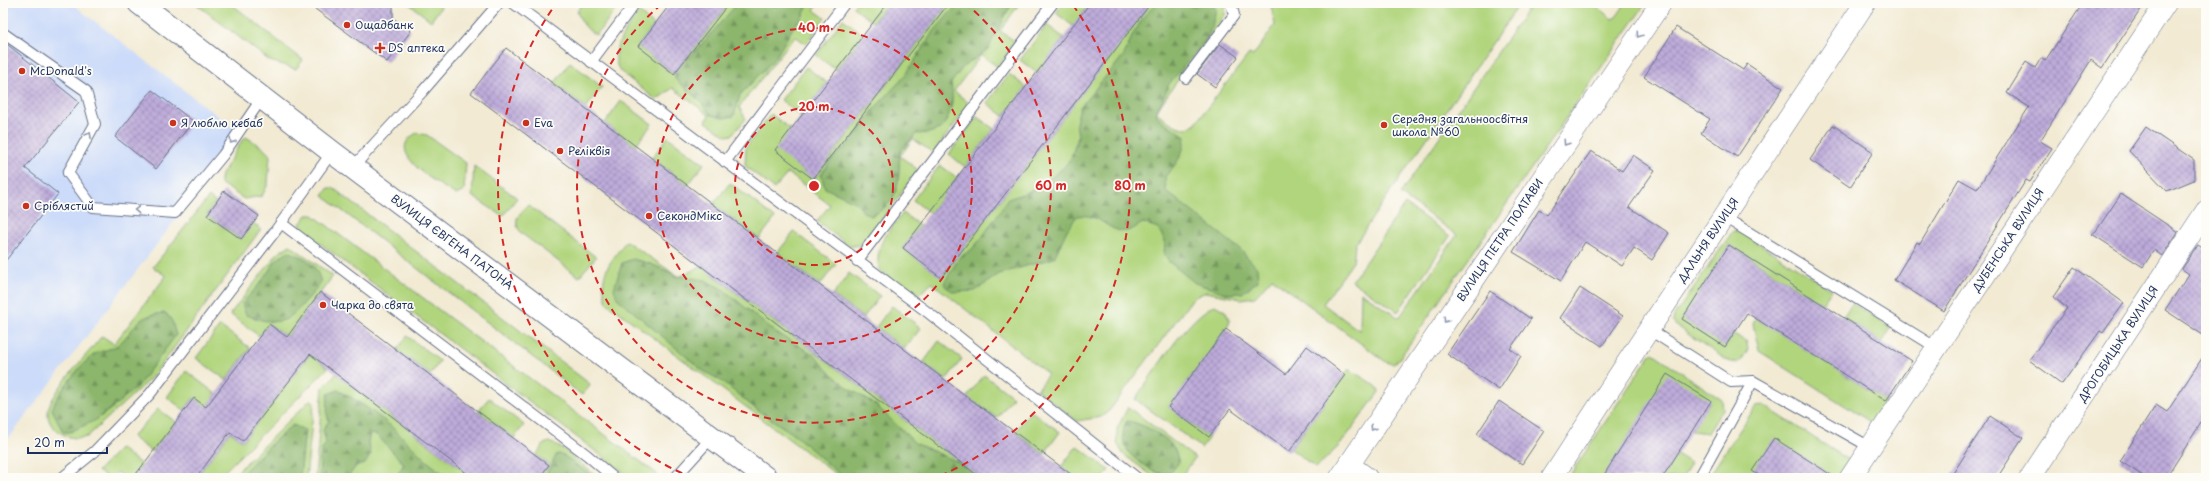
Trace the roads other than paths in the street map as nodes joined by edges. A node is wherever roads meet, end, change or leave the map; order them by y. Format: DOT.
graph roads {
  1 [pos="139,3"];
  2 [pos="499,3"];
  3 [pos="514,3"];
  4 [pos="635,3"];
  5 [pos="845,3"];
  6 [pos="1053,3"];
  7 [pos="1231,3"];
  8 [pos="1661,3"];
  9 [pos="1865,3"];
  10 [pos="2166,3"];
  11 [pos="3,34"];
  12 [pos="591,62"];
  13 [pos="1186,78"];
  14 [pos="262,98"];
  15 [pos="332,152"];
  16 [pos="725,162"];
  17 [pos="353,167"];
  18 [pos="2206,211"];
  19 [pos="1724,217"];
  20 [pos="281,224"];
  21 [pos="857,261"];
  22 [pos="1648,329"];
  23 [pos="1937,348"];
  24 [pos="1753,381"];
  25 [pos="712,437"];
  26 [pos="1870,447"];
  27 [pos="1344,471"];
  28 [pos="62,478"];
  29 [pos="614,478"];
  30 [pos="675,478"];
  31 [pos="766,478"];
  32 [pos="1137,478"];
  33 [pos="1367,478"];
  34 [pos="1552,478"];
  35 [pos="1699,478"];
  36 [pos="1850,478"];
  37 [pos="2030,478"];
  1 -- 14 [label="main road, ВУЛИЦЯ ЄВГЕНА ПАТОНА"];
  2 -- 17 [label="lane"];
  3 -- 12 [label="lane"];
  4 -- 12 [label="lane"];
  5 -- 16 [label="lane"];
  6 -- 21 [label="lane"];
  7 -- 13 [label="lane"];
  8 -- 27 [label="street, ВУЛИЦЯ ПЕТРА ПОЛТАВИ, one-way"];
  9 -- 19 [label="street, ДАЛЬНЯ ВУЛИЦЯ"];
  10 -- 23 [label="street, ДУБЕНСЬКА ВУЛИЦЯ"];
  14 -- 11 [label="lane, one-way"];
  12 -- 16 [label="lane"];
  14 -- 15 [label="main road, ВУЛИЦЯ ЄВГЕНА ПАТОНА"];
  15 -- 17 [label="main road, ВУЛИЦЯ ЄВГЕНА ПАТОНА"];
  15 -- 20 [label="lane"];
  16 -- 21 [label="lane"];
  17 -- 25 [label="main road, ВУЛИЦЯ ЄВГЕНА ПАТОНА"];
  18 -- 37 [label="street, ДРОГОБИЦЬКА ВУЛИЦЯ"];
  19 -- 22 [label="street, ДАЛЬНЯ ВУЛИЦЯ"];
  19 -- 23 [label="lane"];
  20 -- 28 [label="lane"];
  20 -- 29 [label="lane"];
  21 -- 32 [label="lane"];
  22 -- 24 [label="lane"];
  22 -- 34 [label="street, ДАЛЬНЯ ВУЛИЦЯ"];
  23 -- 26 [label="street, ДУБЕНСЬКА ВУЛИЦЯ"];
  24 -- 26 [label="lane"];
  24 -- 35 [label="lane"];
  25 -- 30 [label="lane"];
  25 -- 31 [label="main road, ВУЛИЦЯ ЄВГЕНА ПАТОНА"];
  26 -- 36 [label="street, ДУБЕНСЬКА ВУЛИЦЯ"];
  27 -- 33 [label="street"];
}
